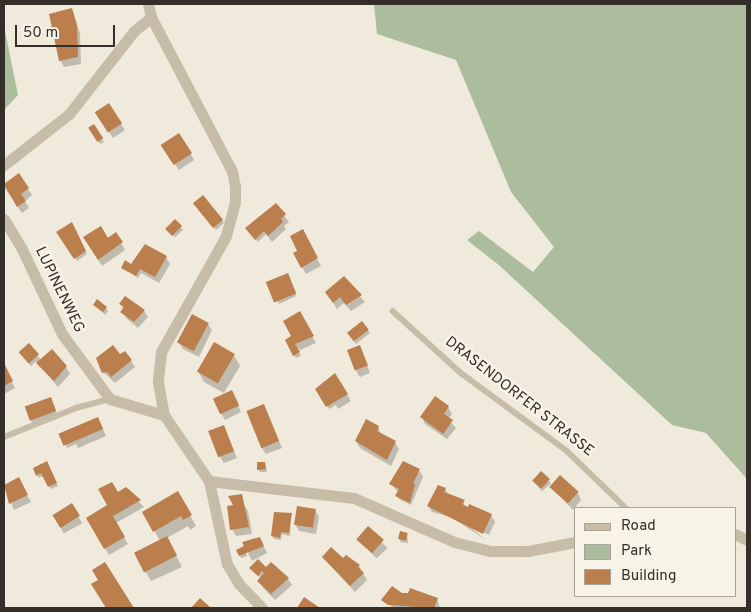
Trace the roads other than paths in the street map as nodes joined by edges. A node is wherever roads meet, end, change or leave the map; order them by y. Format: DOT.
graph roads {
  1 [pos="148,4"];
  2 [pos="151,16"];
  3 [pos="4,165"];
  4 [pos="4,220"];
  5 [pos="393,311"];
  6 [pos="110,399"];
  7 [pos="164,415"];
  8 [pos="4,437"];
  9 [pos="209,481"];
  10 [pos="625,507"];
  11 [pos="574,542"];
  12 [pos="262,608"];
  1 -- 2 [label="street"];
  2 -- 3 [label="street"];
  2 -- 7 [label="street"];
  4 -- 6 [label="street, LUPINENWEG"];
  5 -- 10 [label="lane, DRASENDORFER STRASSE"];
  6 -- 7 [label="street"];
  6 -- 8 [label="lane"];
  7 -- 9 [label="street"];
  9 -- 11 [label="street"];
  9 -- 12 [label="street"];
}
